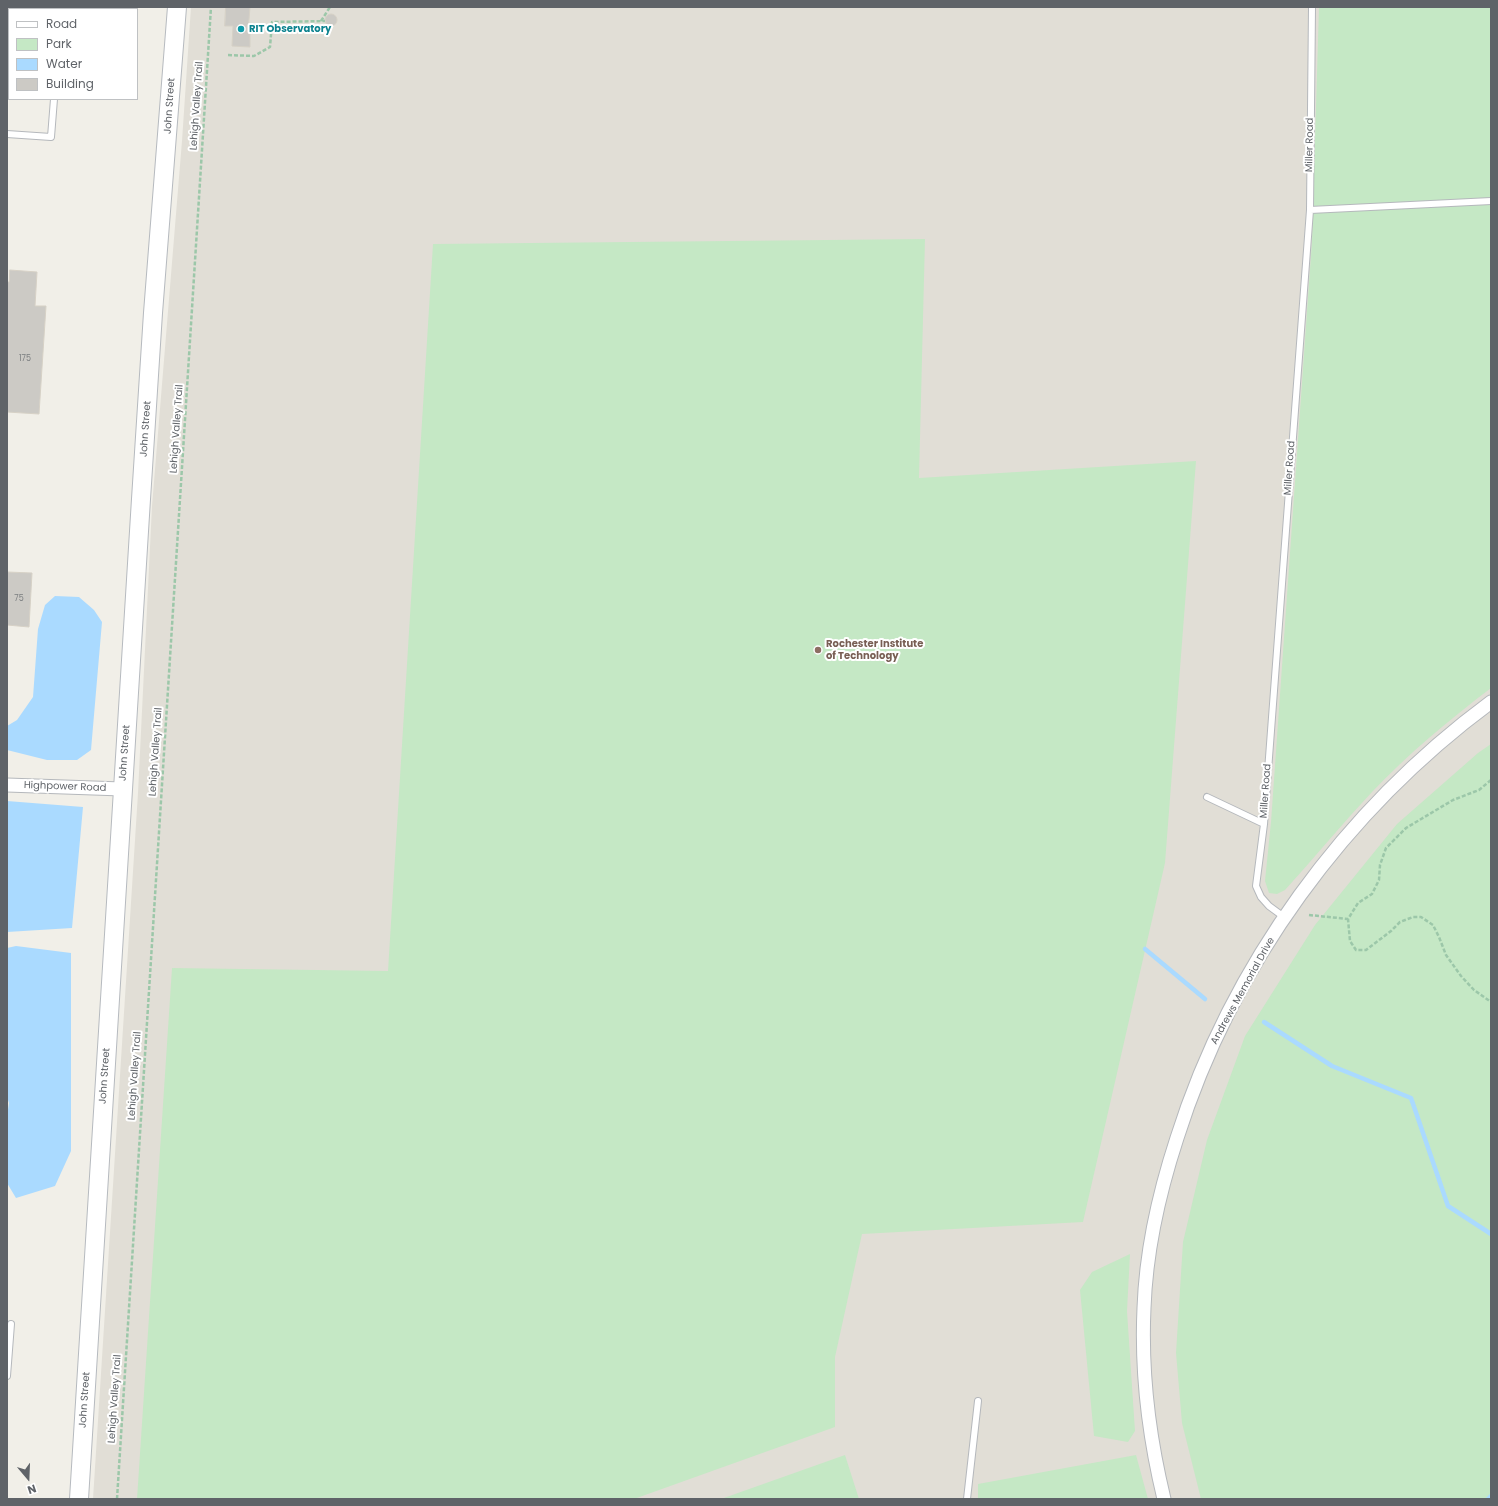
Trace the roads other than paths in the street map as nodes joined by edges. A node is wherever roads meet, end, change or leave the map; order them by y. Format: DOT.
graph roads {
  1 [pos="177,7"];
  2 [pos="1312,7"];
  3 [pos="54,100"];
  4 [pos="7,134"];
  5 [pos="1491,200"];
  6 [pos="1310,210"];
  7 [pos="1491,702"];
  8 [pos="7,785"];
  9 [pos="122,789"];
  10 [pos="1207,797"];
  11 [pos="1264,824"];
  12 [pos="1284,917"];
  13 [pos="11,1324"];
  14 [pos="7,1376"];
  15 [pos="978,1401"];
  16 [pos="79,1499"];
  17 [pos="967,1499"];
  18 [pos="1164,1499"];
  1 -- 9 [label="street, John Street"];
  2 -- 6 [label="lane, Miller Road"];
  3 -- 4 [label="lane"];
  5 -- 6 [label="lane"];
  6 -- 11 [label="lane, Miller Road"];
  7 -- 12 [label="street, Andrews Memorial Drive"];
  8 -- 9 [label="street, Highpower Road"];
  9 -- 16 [label="street, John Street"];
  10 -- 11 [label="lane"];
  11 -- 12 [label="lane, Miller Road"];
  12 -- 18 [label="street, Andrews Memorial Drive"];
  13 -- 14 [label="lane"];
  15 -- 17 [label="lane"];
}
